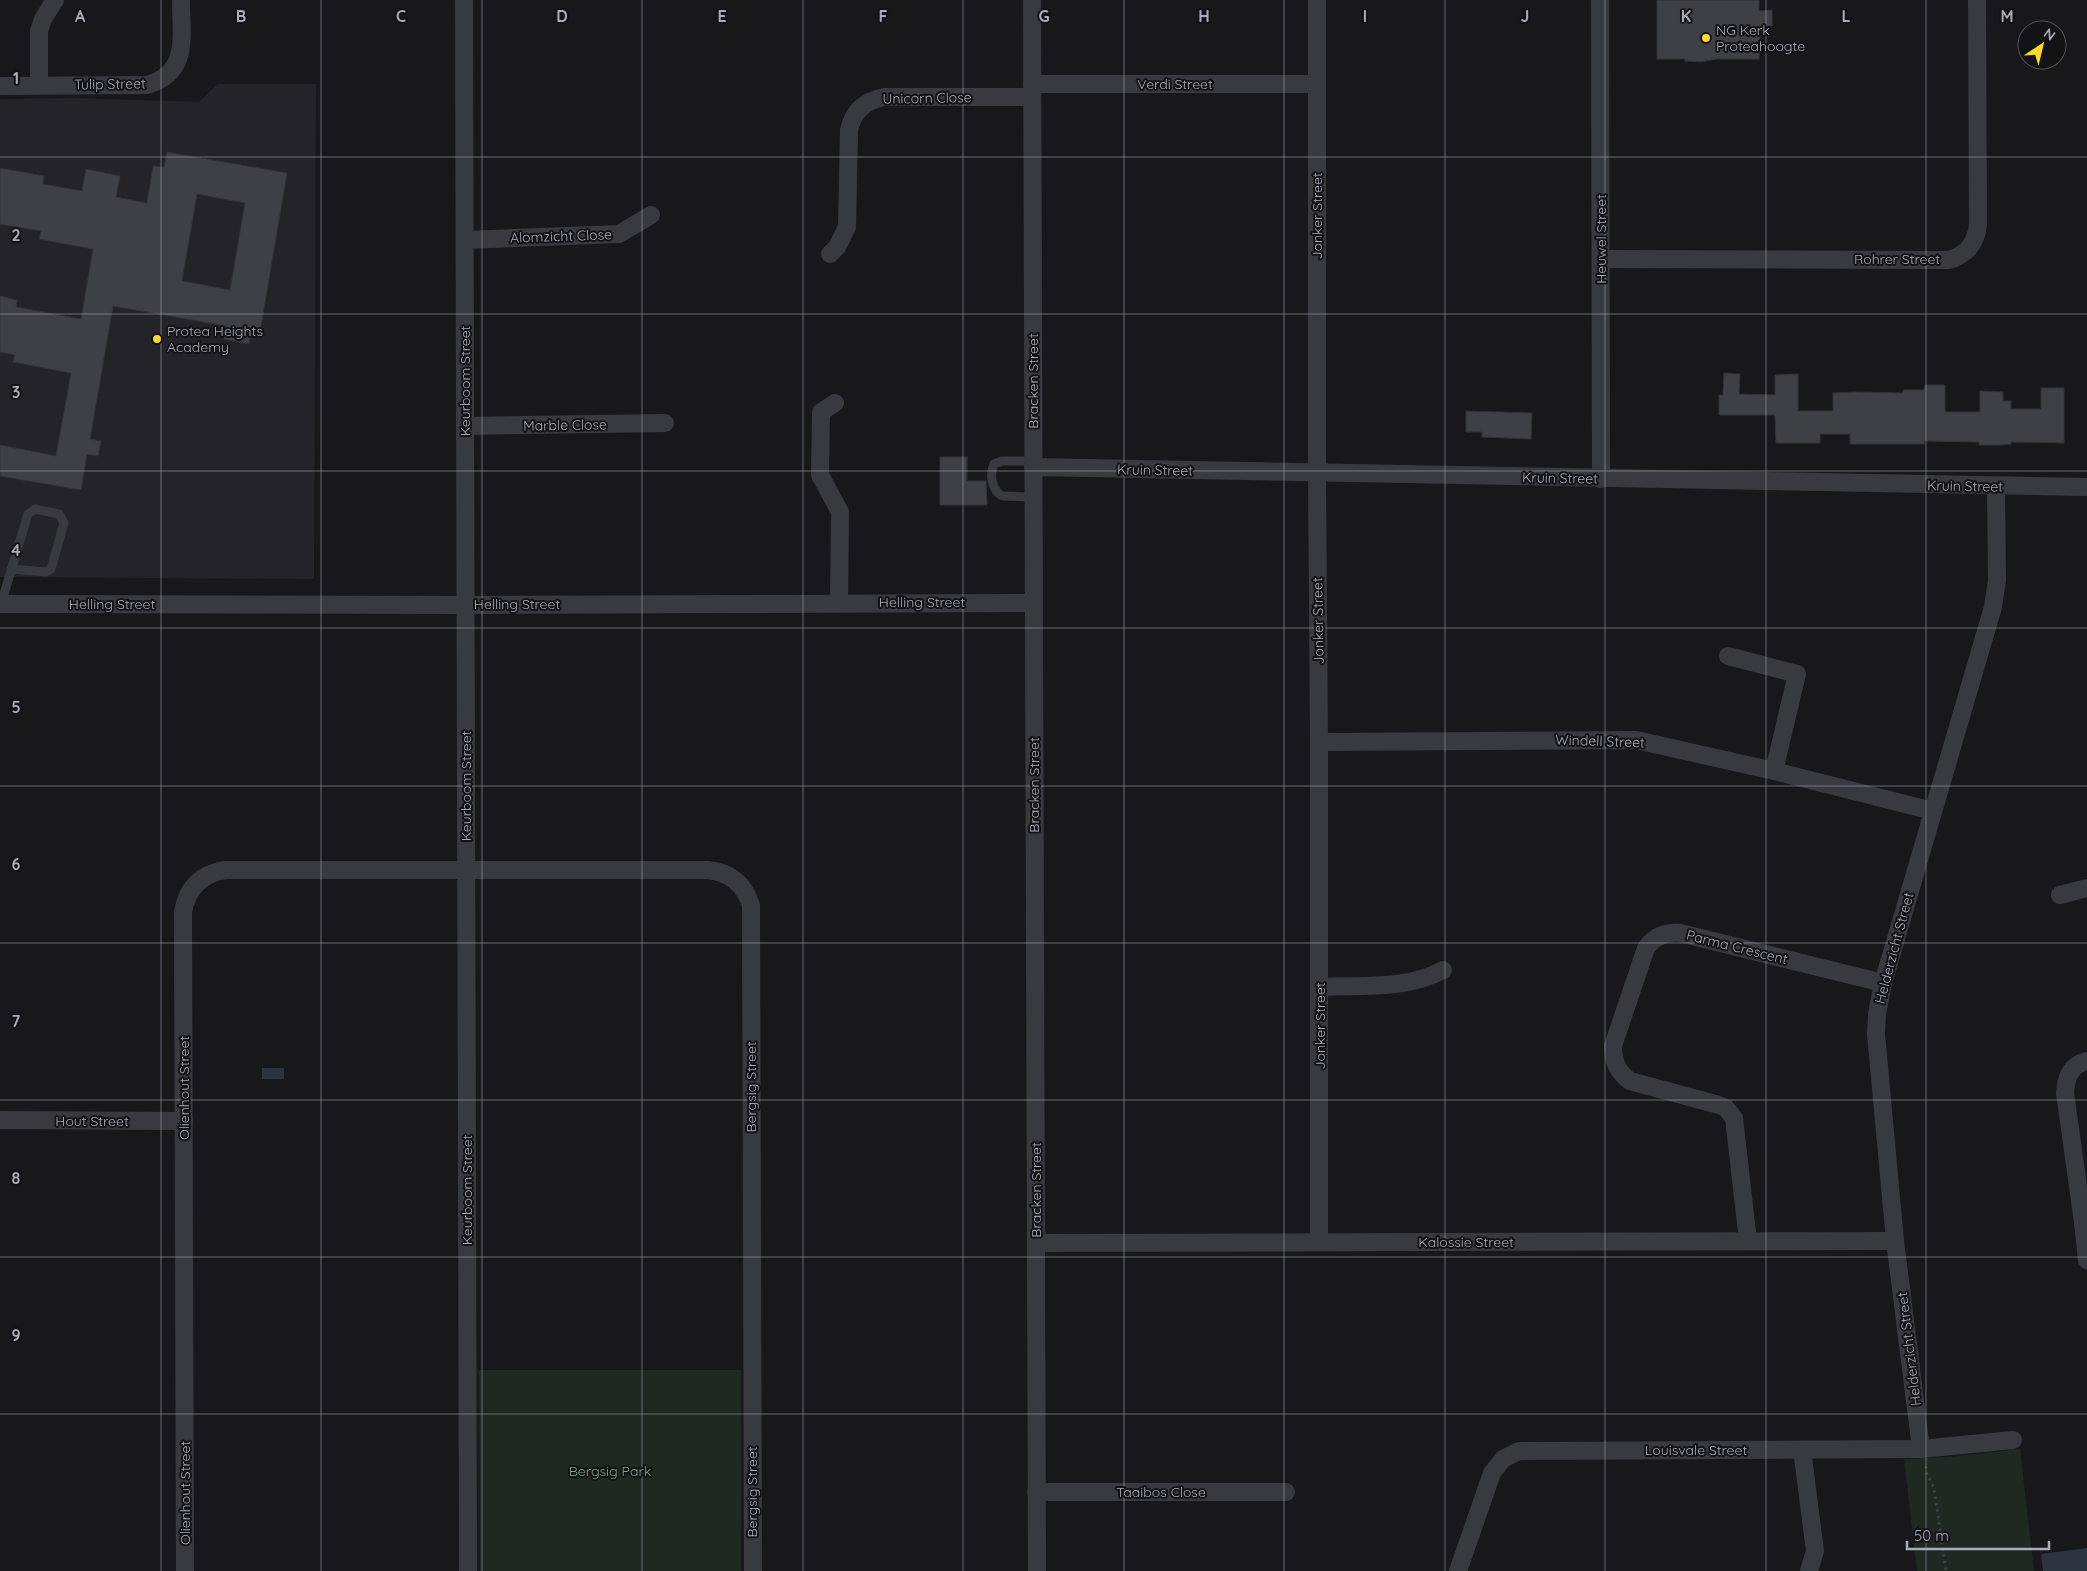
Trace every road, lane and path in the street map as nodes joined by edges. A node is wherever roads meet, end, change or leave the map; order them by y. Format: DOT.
graph roads {
  1 [pos="55,0"];
  2 [pos="182,0"];
  3 [pos="464,0"];
  4 [pos="1032,0"];
  5 [pos="1317,0"];
  6 [pos="1600,0"];
  7 [pos="1977,0"];
  8 [pos="1317,84"];
  9 [pos="0,86"];
  10 [pos="39,86"];
  11 [pos="1032,90"];
  12 [pos="651,215"];
  13 [pos="465,240"];
  14 [pos="830,254"];
  15 [pos="1602,259"];
  16 [pos="835,404"];
  17 [pos="665,423"];
  18 [pos="465,426"];
  19 [pos="1033,464"];
  20 [pos="1316,473"];
  21 [pos="1602,479"];
  22 [pos="1996,487"];
  23 [pos="2087,487"];
  24 [pos="1034,496"];
  25 [pos="11,569"];
  26 [pos="839,602"];
  27 [pos="1034,602"];
  28 [pos="0,604"];
  29 [pos="466,605"];
  30 [pos="1728,656"];
  31 [pos="1320,742"];
  32 [pos="1774,771"];
  33 [pos="1933,811"];
  34 [pos="466,871"];
  35 [pos="2087,888"];
  36 [pos="2060,895"];
  37 [pos="1443,970"];
  38 [pos="1883,983"];
  39 [pos="1320,987"];
  40 [pos="2087,1061"];
  41 [pos="0,1120"];
  42 [pos="184,1121"];
  43 [pos="2085,1222"];
  44 [pos="1748,1241"];
  45 [pos="1896,1241"];
  46 [pos="1319,1242"];
  47 [pos="1036,1243"];
  48 [pos="2087,1260"];
  49 [pos="2013,1440"];
  50 [pos="1802,1450"];
  51 [pos="1923,1454"];
  52 [pos="1036,1492"];
  53 [pos="1286,1492"];
  54 [pos="185,1571"];
  55 [pos="468,1571"];
  56 [pos="753,1571"];
  57 [pos="1037,1571"];
  58 [pos="1458,1571"];
  59 [pos="1809,1571"];
  60 [pos="1946,1571"];
  1 -- 10 [label="street"];
  2 -- 10 [label="street, Tulip Street"];
  3 -- 13 [label="street, Keurboom Street"];
  4 -- 11 [label="street, Bracken Street"];
  5 -- 8 [label="street, Jonker Street"];
  6 -- 15 [label="street, Heuwel Street"];
  7 -- 15 [label="street, Rohrer Street"];
  8 -- 11 [label="street, Verdi Street"];
  8 -- 20 [label="street, Jonker Street"];
  9 -- 10 [label="street, Tulip Street"];
  11 -- 14 [label="street, Unicorn Close"];
  11 -- 19 [label="street, Bracken Street"];
  12 -- 13 [label="street, Alomzicht Close"];
  13 -- 18 [label="street, Keurboom Street"];
  15 -- 21 [label="street, Heuwel Street"];
  16 -- 26 [label="street"];
  17 -- 18 [label="street, Marble Close"];
  18 -- 29 [label="street, Keurboom Street"];
  19 -- 20 [label="street, Kruin Street"];
  19 -- 24 [label="street, Bracken Street"];
  19 -- 24 [label="lane"];
  20 -- 21 [label="street, Kruin Street"];
  20 -- 31 [label="street, Jonker Street"];
  21 -- 22 [label="street, Kruin Street"];
  22 -- 23 [label="street, Kruin Street"];
  22 -- 33 [label="street, Helderzicht Street"];
  24 -- 27 [label="street, Bracken Street"];
  25 -- 25 [label="lane"];
  25 -- 28 [label="lane"];
  26 -- 27 [label="street, Helling Street"];
  26 -- 29 [label="street, Helling Street"];
  27 -- 47 [label="street, Bracken Street"];
  28 -- 29 [label="street, Helling Street"];
  29 -- 34 [label="street, Keurboom Street"];
  30 -- 32 [label="street"];
  31 -- 32 [label="street, Windell Street"];
  31 -- 39 [label="street, Jonker Street"];
  32 -- 33 [label="street, Windell Street"];
  33 -- 38 [label="street, Helderzicht Street"];
  34 -- 42 [label="street, Olienhout Street"];
  34 -- 55 [label="street, Keurboom Street"];
  34 -- 56 [label="street, Bergsig Street"];
  35 -- 36 [label="street"];
  37 -- 39 [label="street"];
  38 -- 44 [label="street, Parma Crescent"];
  38 -- 45 [label="street, Helderzicht Street"];
  39 -- 46 [label="street, Jonker Street"];
  40 -- 43 [label="street"];
  41 -- 42 [label="street, Hout Street"];
  42 -- 54 [label="street, Olienhout Street"];
  43 -- 48 [label="street"];
  44 -- 45 [label="street, Kalossie Street"];
  44 -- 46 [label="street, Kalossie Street"];
  45 -- 51 [label="street, Helderzicht Street"];
  46 -- 47 [label="street, Kalossie Street"];
  47 -- 52 [label="street, Bracken Street"];
  49 -- 51 [label="street, Louisvale Street"];
  50 -- 51 [label="street, Louisvale Street"];
  50 -- 58 [label="street, Louisvale Street"];
  50 -- 59 [label="street"];
  51 -- 60 [label="path"];
  52 -- 53 [label="street, Taaibos Close"];
  52 -- 57 [label="street, Bracken Street"];
}
